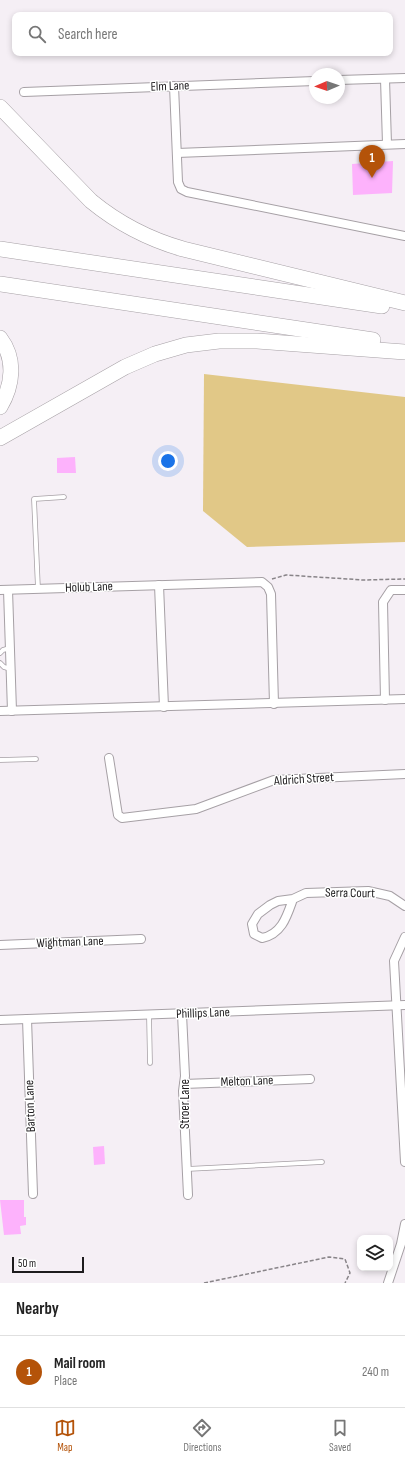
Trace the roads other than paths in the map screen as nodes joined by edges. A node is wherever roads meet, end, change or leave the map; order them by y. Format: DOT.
graph roads {
  1 [pos="385,78"];
  2 [pos="405,78"];
  3 [pos="345,80"];
  4 [pos="309,81"];
  5 [pos="174,86"];
  6 [pos="24,92"];
  7 [pos="0,107"];
  8 [pos="387,144"];
  9 [pos="405,144"];
  10 [pos="177,153"];
  11 [pos="405,236"];
  12 [pos="0,250"];
  13 [pos="0,284"];
  14 [pos="405,303"];
  15 [pos="405,310"];
  16 [pos="0,338"];
  17 [pos="405,345"];
  18 [pos="405,352"];
  19 [pos="0,407"];
  20 [pos="0,438"];
  21 [pos="64,497"];
  22 [pos="159,585"];
  23 [pos="38,589"];
  24 [pos="4,590"];
  25 [pos="405,590"];
  26 [pos="10,648"];
  27 [pos="0,653"];
  28 [pos="0,663"];
  29 [pos="11,668"];
  30 [pos="405,699"];
  31 [pos="385,700"];
  32 [pos="274,704"];
  33 [pos="164,707"];
  34 [pos="12,711"];
  35 [pos="0,712"];
  36 [pos="109,758"];
  37 [pos="36,759"];
  38 [pos="0,760"];
  39 [pos="405,774"];
  40 [pos="293,899"];
  41 [pos="405,906"];
  42 [pos="405,937"];
  43 [pos="141,939"];
  44 [pos="0,945"];
  45 [pos="401,1006"];
  46 [pos="182,1014"];
  47 [pos="149,1015"];
  48 [pos="27,1019"];
  49 [pos="0,1020"];
  50 [pos="150,1063"];
  51 [pos="310,1079"];
  52 [pos="184,1084"];
  53 [pos="403,1087"];
  54 [pos="322,1162"];
  55 [pos="405,1162"];
  56 [pos="186,1169"];
  57 [pos="33,1194"];
  58 [pos="188,1195"];
  59 [pos="405,1224"];
  60 [pos="388,1283"];
  1 -- 2 [label="street"];
  1 -- 3 [label="street"];
  1 -- 8 [label="street"];
  4 -- 5 [label="street, Elm Lane"];
  5 -- 6 [label="street, Elm Lane"];
  5 -- 10 [label="street"];
  7 -- 14 [label="highway"];
  8 -- 9 [label="street"];
  8 -- 10 [label="street"];
  10 -- 11 [label="street"];
  12 -- 15 [label="highway"];
  13 -- 17 [label="highway"];
  16 -- 19 [label="highway"];
  18 -- 20 [label="highway"];
  21 -- 23 [label="lane"];
  22 -- 23 [label="street, Holub Lane"];
  22 -- 32 [label="street, Holub Lane"];
  22 -- 33 [label="street"];
  23 -- 24 [label="street, Holub Lane"];
  24 -- 26 [label="street"];
  25 -- 31 [label="street"];
  26 -- 27 [label="lane"];
  26 -- 29 [label="street"];
  28 -- 29 [label="lane"];
  29 -- 34 [label="street"];
  30 -- 31 [label="street"];
  31 -- 32 [label="street"];
  32 -- 33 [label="street"];
  33 -- 34 [label="street"];
  34 -- 35 [label="street"];
  36 -- 39 [label="street, Aldrich Street"];
  37 -- 38 [label="lane"];
  40 -- 40 [label="street, Serra Court"];
  40 -- 41 [label="street, Serra Court"];
  42 -- 45 [label="street"];
  43 -- 44 [label="street, Wightman Lane"];
  45 -- 46 [label="street, Phillips Lane"];
  45 -- 53 [label="street"];
  46 -- 47 [label="street, Phillips Lane"];
  46 -- 52 [label="street, Stroer Lane"];
  47 -- 48 [label="street, Phillips Lane"];
  47 -- 50 [label="lane"];
  48 -- 49 [label="street, Phillips Lane"];
  48 -- 57 [label="street, Barton Lane"];
  51 -- 52 [label="street, Melton Lane"];
  52 -- 56 [label="street, Stroer Lane"];
  53 -- 55 [label="street"];
  54 -- 56 [label="lane"];
  56 -- 58 [label="street, Stroer Lane"];
  59 -- 60 [label="street"];
}
